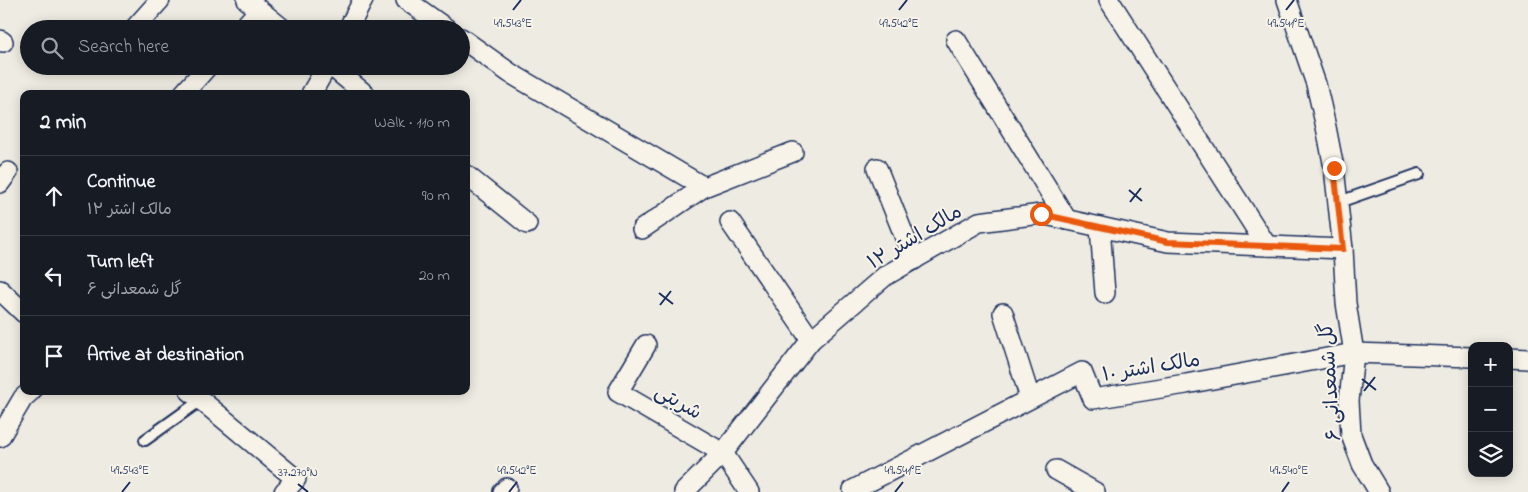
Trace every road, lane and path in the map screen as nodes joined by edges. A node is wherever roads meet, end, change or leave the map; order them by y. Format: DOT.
graph roads {
  1 [pos="160,0"];
  2 [pos="363,0"];
  3 [pos="406,0"];
  4 [pos="1109,0"];
  5 [pos="1287,0"];
  6 [pos="253,5"];
  7 [pos="142,20"];
  8 [pos="246,20"];
  9 [pos="272,20"];
  10 [pos="353,20"];
  11 [pos="434,20"];
  12 [pos="956,40"];
  13 [pos="470,44"];
  14 [pos="200,75"];
  15 [pos="323,75"];
  16 [pos="341,75"];
  17 [pos="187,90"];
  18 [pos="314,90"];
  19 [pos="360,90"];
  20 [pos="793,152"];
  21 [pos="877,168"];
  22 [pos="1419,174"];
  23 [pos="470,179"];
  24 [pos="704,187"];
  25 [pos="1338,202"];
  26 [pos="1067,220"];
  27 [pos="730,222"];
  28 [pos="527,224"];
  29 [pos="1100,227"];
  30 [pos="642,229"];
  31 [pos="1267,246"];
  32 [pos="1343,249"];
  33 [pos="914,260"];
  34 [pos="0,290"];
  35 [pos="1104,293"];
  36 [pos="20,309"];
  37 [pos="1003,313"];
  38 [pos="811,340"];
  39 [pos="646,345"];
  40 [pos="1354,353"];
  41 [pos="1468,357"];
  42 [pos="1513,358"];
  43 [pos="1528,359"];
  44 [pos="26,395"];
  45 [pos="195,396"];
  46 [pos="1030,398"];
  47 [pos="0,437"];
  48 [pos="145,440"];
  49 [pos="723,453"];
  50 [pos="1056,470"];
  51 [pos="284,492"];
  52 [pos="684,492"];
  53 [pos="749,492"];
  54 [pos="853,492"];
  55 [pos="1095,492"];
  56 [pos="1379,492"];
  1 -- 7 [label="street"];
  2 -- 10 [label="street"];
  3 -- 11 [label="street"];
  4 -- 31 [label="street"];
  5 -- 25 [label="street, گل شمعدانی ۶"];
  6 -- 8 [label="street"];
  6 -- 9 [label="street"];
  12 -- 26 [label="street"];
  13 -- 24 [label="street"];
  14 -- 17 [label="street"];
  15 -- 18 [label="street"];
  16 -- 19 [label="street"];
  20 -- 24 [label="street"];
  21 -- 33 [label="street"];
  22 -- 25 [label="lane"];
  23 -- 28 [label="street"];
  24 -- 30 [label="street"];
  25 -- 32 [label="street, گل شمعدانی ۶"];
  26 -- 29 [label="street, مالک اشتر ۱۲"];
  26 -- 33 [label="street, مالک اشتر ۱۲"];
  27 -- 38 [label="street"];
  29 -- 31 [label="street, مالک اشتر ۱۲"];
  29 -- 35 [label="street"];
  31 -- 32 [label="street, مالک اشتر ۱۲"];
  32 -- 40 [label="street, گل شمعدانی ۶"];
  33 -- 38 [label="street, مالک اشتر ۱۲"];
  34 -- 36 [label="street"];
  37 -- 46 [label="street"];
  38 -- 49 [label="street, مالک اشتر ۱۲"];
  39 -- 49 [label="street, شربتی"];
  40 -- 41 [label="street, مالک اشتر ۱۰"];
  40 -- 46 [label="street, مالک اشتر ۱۰"];
  40 -- 56 [label="street, گل شمعدانی ۶"];
  42 -- 43 [label="street"];
  44 -- 47 [label="street"];
  45 -- 48 [label="lane"];
  45 -- 51 [label="street"];
  46 -- 54 [label="street, مالک اشتر ۱۰"];
  49 -- 52 [label="street, مالک اشتر ۱۲"];
  49 -- 53 [label="street, شربتی"];
  50 -- 55 [label="street"];
}
